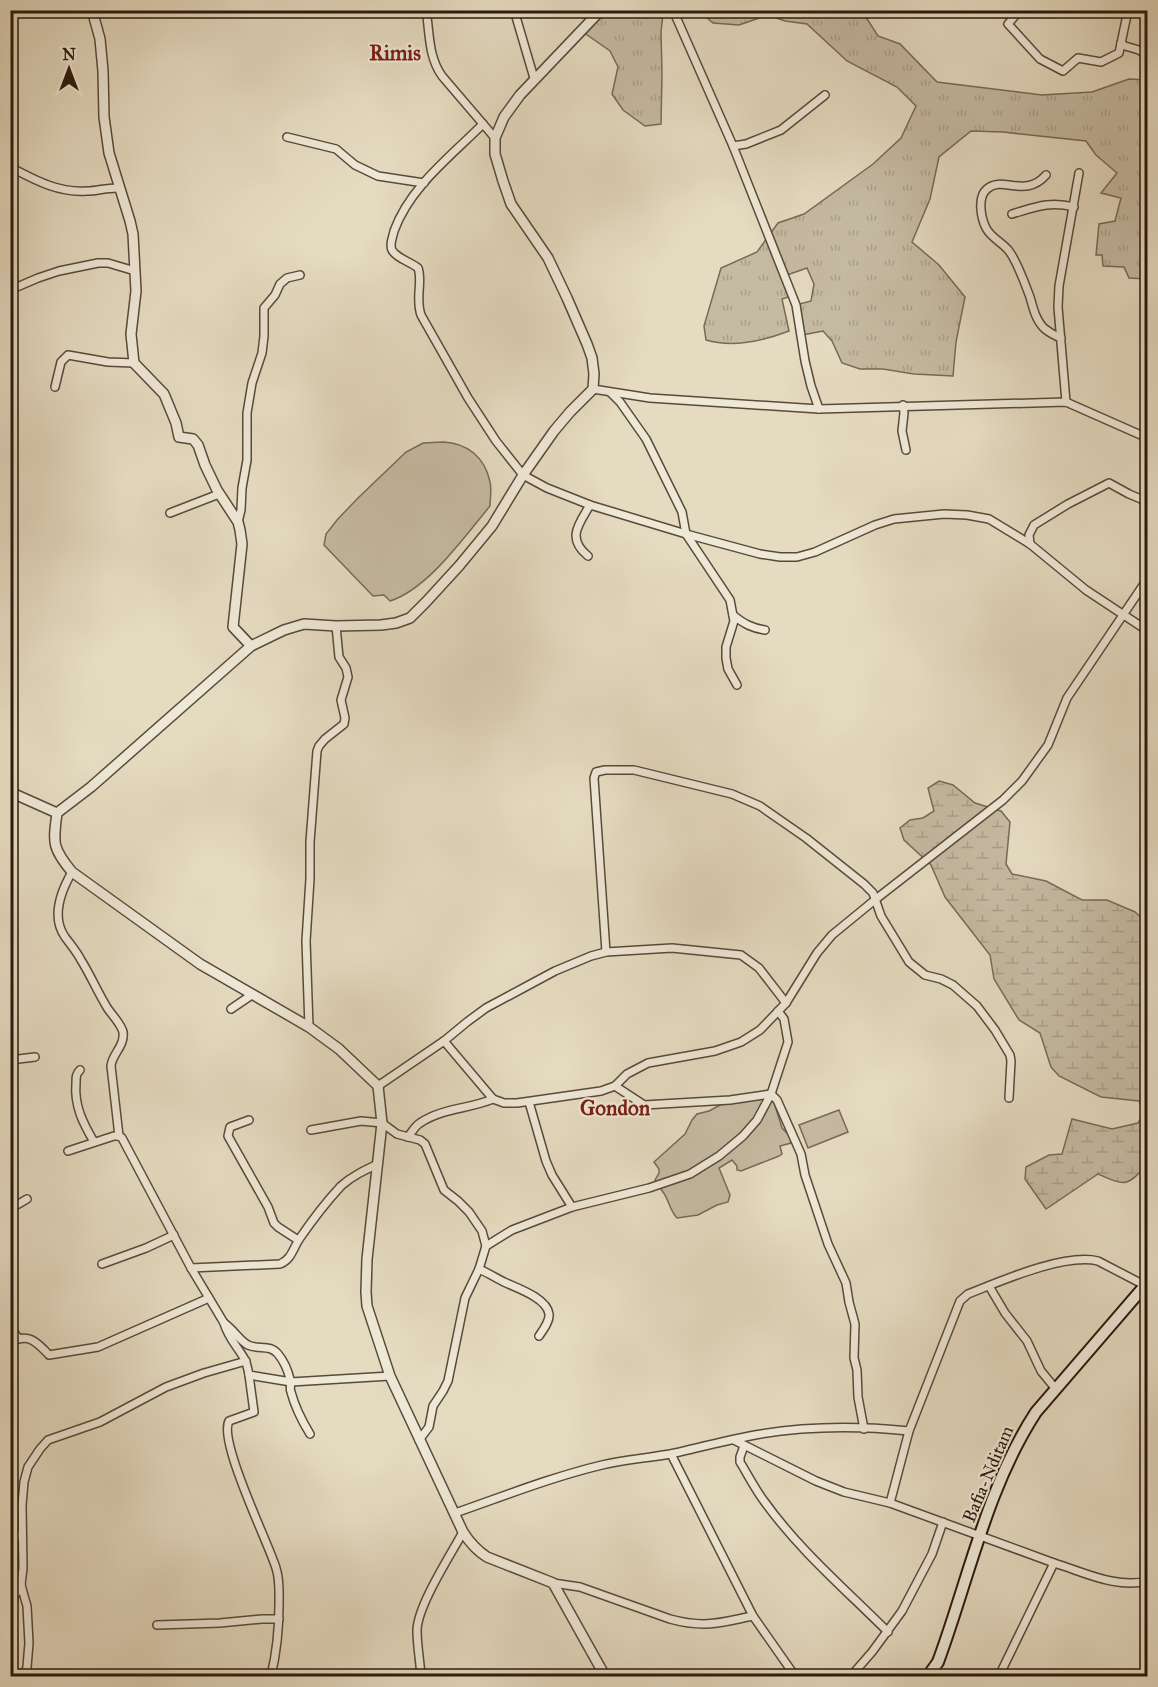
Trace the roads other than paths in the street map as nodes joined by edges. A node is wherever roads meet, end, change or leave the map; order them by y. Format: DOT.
graph roads {
  1 [pos="92,10"];
  2 [pos="426,10"];
  3 [pos="514,10"];
  4 [pos="601,10"];
  5 [pos="673,10"];
  6 [pos="1020,10"];
  7 [pos="1128,10"];
  8 [pos="1121,43"];
  9 [pos="1148,56"];
  10 [pos="534,78"];
  11 [pos="825,94"];
  12 [pos="483,124"];
  13 [pos="287,137"];
  14 [pos="495,138"];
  15 [pos="733,146"];
  16 [pos="10,167"];
  17 [pos="1079,173"];
  18 [pos="1046,175"];
  19 [pos="424,183"];
  20 [pos="120,188"];
  21 [pos="1074,207"];
  22 [pos="1012,213"];
  23 [pos="135,271"];
  24 [pos="300,275"];
  25 [pos="10,290"];
  26 [pos="1061,338"];
  27 [pos="134,363"];
  28 [pos="55,387"];
  29 [pos="593,389"];
  30 [pos="611,393"];
  31 [pos="1066,402"];
  32 [pos="903,405"];
  33 [pos="819,409"];
  34 [pos="1148,437"];
  35 [pos="906,450"];
  36 [pos="523,475"];
  37 [pos="219,494"];
  38 [pos="590,505"];
  39 [pos="1148,506"];
  40 [pos="170,513"];
  41 [pos="238,522"];
  42 [pos="686,534"];
  43 [pos="1030,544"];
  44 [pos="588,556"];
  45 [pos="1148,578"];
  46 [pos="734,615"];
  47 [pos="1123,615"];
  48 [pos="336,626"];
  49 [pos="765,630"];
  50 [pos="1148,631"];
  51 [pos="251,646"];
  52 [pos="737,685"];
  53 [pos="10,792"];
  54 [pos="57,813"];
  55 [pos="72,872"];
  56 [pos="876,899"];
  57 [pos="606,952"];
  58 [pos="253,994"];
  59 [pos="786,1003"];
  60 [pos="231,1009"];
  61 [pos="778,1011"];
  62 [pos="309,1027"];
  63 [pos="444,1041"];
  64 [pos="35,1057"];
  65 [pos="10,1060"];
  66 [pos="80,1070"];
  67 [pos="378,1086"];
  68 [pos="615,1086"];
  69 [pos="771,1094"];
  70 [pos="1009,1098"];
  71 [pos="493,1099"];
  72 [pos="530,1102"];
  73 [pos="249,1120"];
  74 [pos="382,1123"];
  75 [pos="311,1130"];
  76 [pos="119,1136"];
  77 [pos="408,1137"];
  78 [pos="94,1142"];
  79 [pos="68,1151"];
  80 [pos="378,1164"];
  81 [pos="27,1199"];
  82 [pos="572,1207"];
  83 [pos="10,1209"];
  84 [pos="174,1235"];
  85 [pos="298,1240"];
  86 [pos="486,1246"];
  87 [pos="102,1264"];
  88 [pos="191,1268"];
  89 [pos="479,1269"];
  90 [pos="1147,1284"];
  91 [pos="988,1286"];
  92 [pos="209,1298"];
  93 [pos="224,1323"];
  94 [pos="10,1326"];
  95 [pos="539,1336"];
  96 [pos="18,1338"];
  97 [pos="10,1343"];
  98 [pos="246,1361"];
  99 [pos="249,1375"];
  100 [pos="390,1376"];
  101 [pos="291,1382"];
  102 [pos="1056,1388"];
  103 [pos="864,1429"];
  104 [pos="909,1431"];
  105 [pos="310,1434"];
  106 [pos="419,1440"];
  107 [pos="734,1440"];
  108 [pos="744,1446"];
  109 [pos="672,1454"];
  110 [pos="890,1503"];
  111 [pos="455,1514"];
  112 [pos="944,1522"];
  113 [pos="463,1532"];
  114 [pos="10,1533"];
  115 [pos="980,1535"];
  116 [pos="22,1536"];
  117 [pos="1054,1563"];
  118 [pos="1148,1581"];
  119 [pos="553,1583"];
  120 [pos="21,1584"];
  121 [pos="753,1616"];
  122 [pos="279,1619"];
  123 [pos="11,1624"];
  124 [pos="157,1625"];
  125 [pos="888,1632"];
  126 [pos="10,1669"];
  127 [pos="14,1677"];
  128 [pos="24,1677"];
  129 [pos="271,1677"];
  130 [pos="421,1677"];
  131 [pos="605,1677"];
  132 [pos="795,1677"];
  133 [pos="851,1677"];
  134 [pos="928,1677"];
  135 [pos="999,1677"];
  1 -- 20 [label="street"];
  2 -- 12 [label="street"];
  3 -- 10 [label="street"];
  4 -- 10 [label="street"];
  5 -- 15 [label="street"];
  6 -- 8 [label="street"];
  7 -- 8 [label="street"];
  8 -- 9 [label="street"];
  10 -- 14 [label="street"];
  11 -- 15 [label="street"];
  12 -- 14 [label="street"];
  12 -- 19 [label="street"];
  13 -- 19 [label="street"];
  14 -- 29 [label="street"];
  15 -- 33 [label="street"];
  16 -- 20 [label="street"];
  17 -- 21 [label="street"];
  18 -- 26 [label="street"];
  19 -- 36 [label="street"];
  20 -- 23 [label="street"];
  21 -- 22 [label="street"];
  21 -- 26 [label="street"];
  23 -- 25 [label="street"];
  23 -- 27 [label="street"];
  24 -- 41 [label="street"];
  26 -- 31 [label="street"];
  27 -- 28 [label="street"];
  27 -- 37 [label="street"];
  29 -- 30 [label="street"];
  29 -- 36 [label="street"];
  30 -- 33 [label="street"];
  30 -- 42 [label="street"];
  31 -- 32 [label="street"];
  31 -- 34 [label="street"];
  32 -- 33 [label="street"];
  32 -- 35 [label="street"];
  36 -- 38 [label="street"];
  36 -- 48 [label="street"];
  37 -- 40 [label="street"];
  37 -- 41 [label="street"];
  38 -- 42 [label="street"];
  38 -- 44 [label="street"];
  39 -- 43 [label="street"];
  41 -- 51 [label="street"];
  42 -- 43 [label="street"];
  42 -- 46 [label="street"];
  43 -- 47 [label="street"];
  45 -- 47 [label="street"];
  46 -- 49 [label="street"];
  46 -- 52 [label="street"];
  47 -- 50 [label="street"];
  47 -- 56 [label="street"];
  48 -- 51 [label="street"];
  48 -- 62 [label="street"];
  51 -- 54 [label="street"];
  53 -- 54 [label="street"];
  54 -- 55 [label="street"];
  55 -- 58 [label="street"];
  55 -- 76 [label="street"];
  56 -- 57 [label="street"];
  56 -- 59 [label="street"];
  56 -- 70 [label="street"];
  57 -- 59 [label="street"];
  57 -- 63 [label="street"];
  58 -- 60 [label="street"];
  58 -- 62 [label="street"];
  59 -- 61 [label="street"];
  61 -- 68 [label="street"];
  61 -- 69 [label="street"];
  62 -- 67 [label="street"];
  63 -- 67 [label="street"];
  63 -- 71 [label="street"];
  64 -- 65 [label="street"];
  66 -- 78 [label="street"];
  67 -- 74 [label="street"];
  68 -- 69 [label="street"];
  68 -- 72 [label="street"];
  69 -- 82 [label="street"];
  69 -- 103 [label="street"];
  71 -- 72 [label="street"];
  71 -- 77 [label="street"];
  72 -- 82 [label="street"];
  73 -- 85 [label="street"];
  74 -- 75 [label="street"];
  74 -- 77 [label="street"];
  74 -- 80 [label="street"];
  76 -- 78 [label="street"];
  76 -- 84 [label="street"];
  77 -- 86 [label="street"];
  78 -- 79 [label="street"];
  80 -- 85 [label="street"];
  80 -- 100 [label="street"];
  81 -- 83 [label="street"];
  82 -- 86 [label="street"];
  84 -- 87 [label="street"];
  84 -- 88 [label="street"];
  85 -- 88 [label="street"];
  86 -- 89 [label="street"];
  88 -- 92 [label="street"];
  89 -- 95 [label="street"];
  89 -- 106 [label="street"];
  90 -- 91 [label="street"];
  90 -- 102 [label="main road, Bafia-Nditam"];
  91 -- 102 [label="street"];
  91 -- 104 [label="street"];
  92 -- 93 [label="street"];
  92 -- 96 [label="street"];
  93 -- 98 [label="street"];
  93 -- 101 [label="street"];
  94 -- 96 [label="street"];
  96 -- 97 [label="street"];
  98 -- 99 [label="street"];
  98 -- 116 [label="street"];
  99 -- 101 [label="street"];
  99 -- 122 [label="street"];
  100 -- 101 [label="street"];
  100 -- 106 [label="street"];
  101 -- 105 [label="street"];
  102 -- 115 [label="main road, Bafia-Nditam"];
  103 -- 104 [label="street"];
  103 -- 107 [label="street"];
  104 -- 110 [label="street"];
  106 -- 111 [label="street"];
  107 -- 108 [label="street"];
  107 -- 109 [label="street"];
  108 -- 110 [label="street"];
  108 -- 125 [label="street"];
  109 -- 111 [label="street"];
  109 -- 121 [label="street"];
  110 -- 112 [label="street"];
  111 -- 113 [label="street"];
  112 -- 115 [label="street"];
  112 -- 125 [label="street"];
  113 -- 119 [label="street"];
  113 -- 130 [label="street"];
  114 -- 116 [label="street"];
  115 -- 117 [label="street"];
  115 -- 134 [label="main road, Bafia-Nditam"];
  116 -- 120 [label="street"];
  117 -- 118 [label="street"];
  117 -- 135 [label="street"];
  119 -- 121 [label="street"];
  119 -- 131 [label="street"];
  120 -- 123 [label="street"];
  120 -- 128 [label="street"];
  121 -- 132 [label="street"];
  122 -- 124 [label="street"];
  122 -- 129 [label="street"];
  125 -- 133 [label="street"];
  126 -- 127 [label="street"];
}
